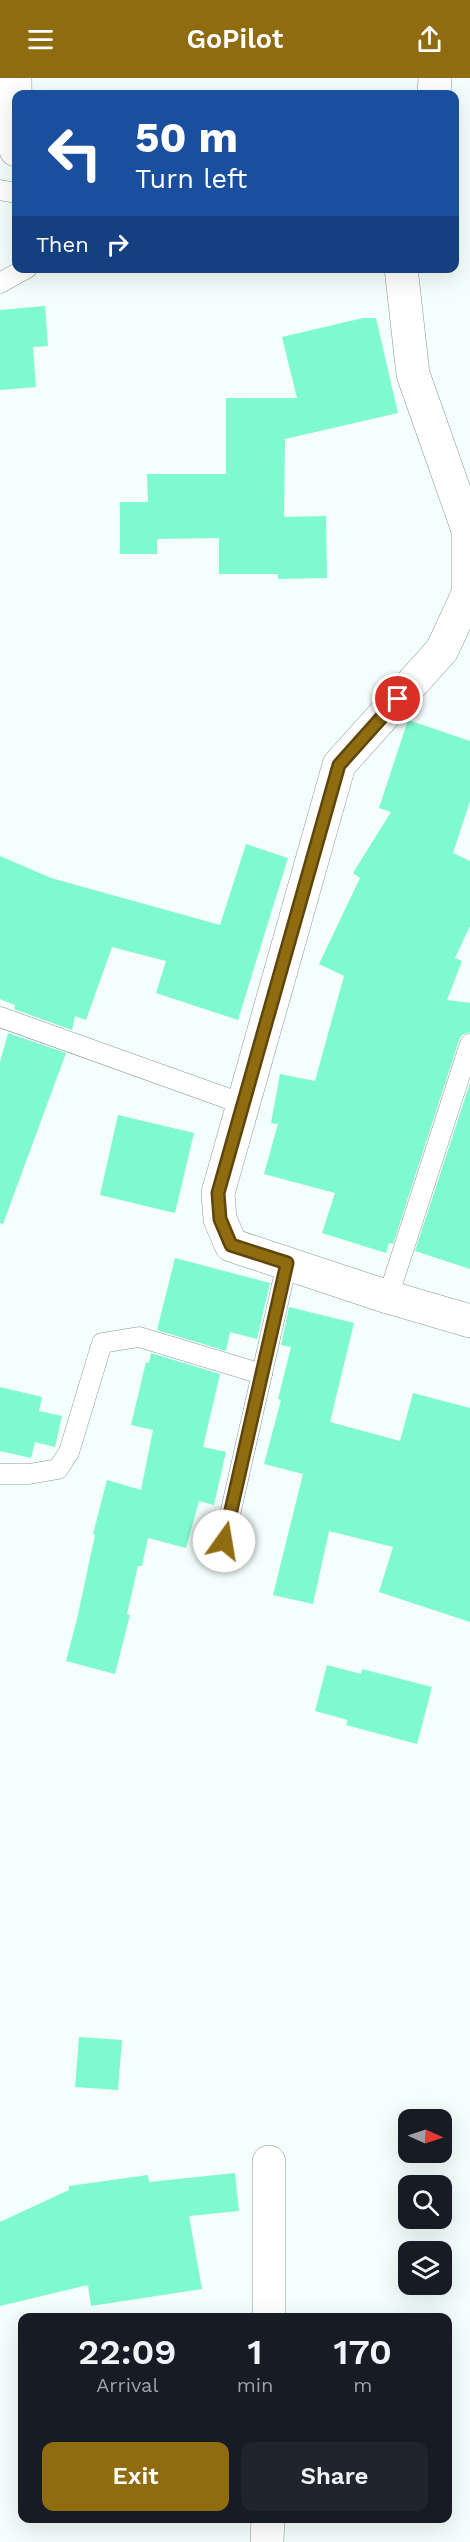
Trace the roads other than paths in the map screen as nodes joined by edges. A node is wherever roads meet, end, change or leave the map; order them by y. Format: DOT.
graph roads {
  1 [pos="18,273"];
  2 [pos="402,273"];
  3 [pos="0,283"];
  4 [pos="0,1017"];
  5 [pos="470,1044"];
  6 [pos="243,1104"];
  7 [pos="287,1263"];
  8 [pos="388,1297"];
  9 [pos="470,1321"];
  10 [pos="262,1374"];
  11 [pos="0,1474"];
  12 [pos="224,1541"];
  13 [pos="269,2162"];
  14 [pos="269,2313"];
  15 [pos="268,2523"];
  16 [pos="267,2542"];
  1 -- 3 [label="lane"];
  2 -- 6 [label="street"];
  4 -- 6 [label="lane"];
  5 -- 8 [label="lane"];
  6 -- 7 [label="street"];
  7 -- 8 [label="street"];
  7 -- 10 [label="lane"];
  8 -- 9 [label="street"];
  10 -- 11 [label="lane"];
  10 -- 12 [label="lane"];
  13 -- 14 [label="street"];
  15 -- 16 [label="street"];
}
